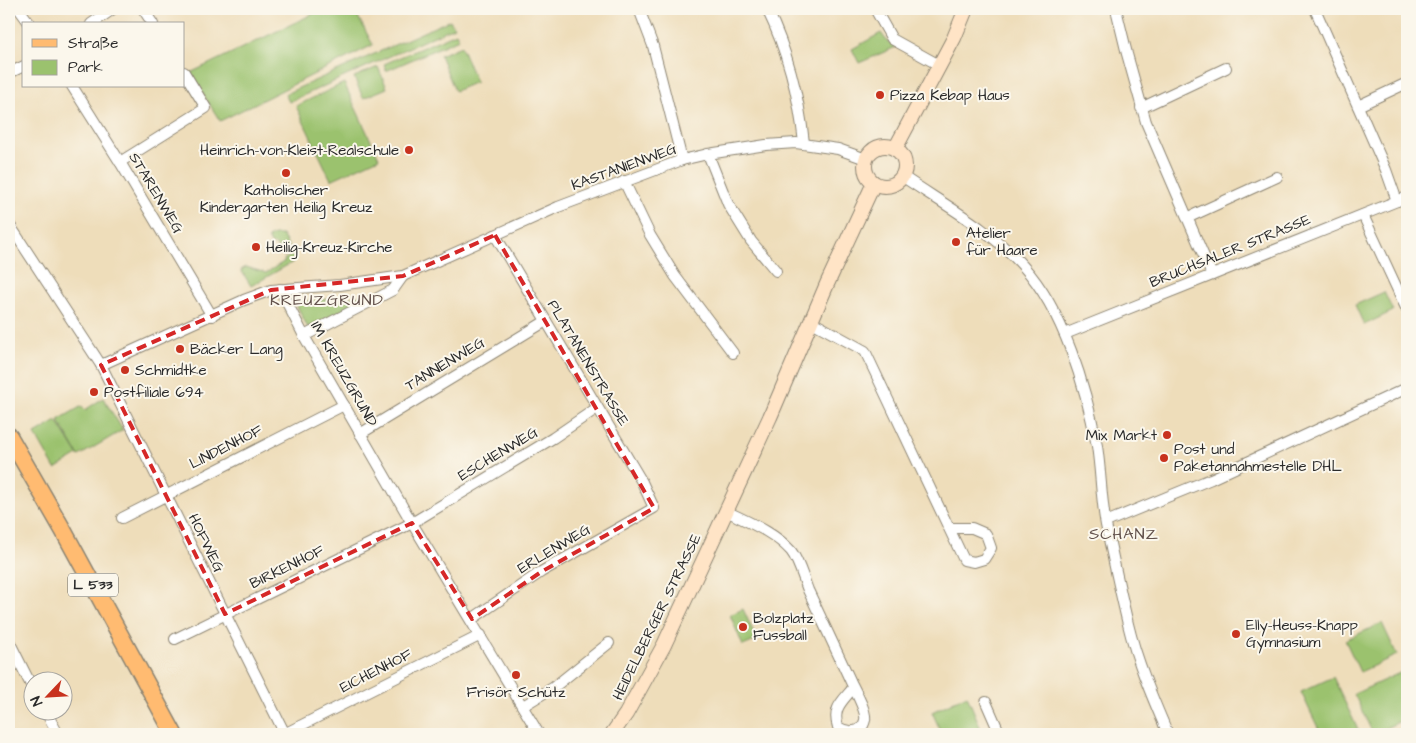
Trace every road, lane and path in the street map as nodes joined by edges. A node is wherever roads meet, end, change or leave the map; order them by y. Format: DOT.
graph roads {
  1 [pos="19,9"];
  2 [pos="113,9"];
  3 [pos="143,9"];
  4 [pos="639,9"];
  5 [pos="767,9"];
  6 [pos="875,9"];
  7 [pos="966,9"];
  8 [pos="1116,9"];
  9 [pos="1316,9"];
  10 [pos="29,22"];
  11 [pos="94,22"];
  12 [pos="152,22"];
  13 [pos="939,65"];
  14 [pos="22,67"];
  15 [pos="1226,68"];
  16 [pos="9,73"];
  17 [pos="185,74"];
  18 [pos="1407,83"];
  19 [pos="73,88"];
  20 [pos="1358,106"];
  21 [pos="1141,108"];
  22 [pos="804,143"];
  23 [pos="895,149"];
  24 [pos="708,154"];
  25 [pos="866,159"];
  26 [pos="682,160"];
  27 [pos="120,162"];
  28 [pos="902,176"];
  29 [pos="1276,177"];
  30 [pos="624,181"];
  31 [pos="874,183"];
  32 [pos="1407,197"];
  33 [pos="1397,201"];
  34 [pos="1363,215"];
  35 [pos="1188,218"];
  36 [pos="9,224"];
  37 [pos="495,235"];
  38 [pos="776,271"];
  39 [pos="1212,275"];
  40 [pos="403,276"];
  41 [pos="280,289"];
  42 [pos="1407,310"];
  43 [pos="212,316"];
  44 [pos="546,321"];
  45 [pos="812,322"];
  46 [pos="1065,334"];
  47 [pos="304,336"];
  48 [pos="734,353"];
  49 [pos="101,365"];
  50 [pos="1407,388"];
  51 [pos="344,405"];
  52 [pos="598,408"];
  53 [pos="360,434"];
  54 [pos="9,436"];
  55 [pos="9,456"];
  56 [pos="166,495"];
  57 [pos="654,508"];
  58 [pos="726,511"];
  59 [pos="122,518"];
  60 [pos="1106,522"];
  61 [pos="412,524"];
  62 [pos="950,528"];
  63 [pos="225,614"];
  64 [pos="472,619"];
  65 [pos="481,635"];
  66 [pos="175,639"];
  67 [pos="9,641"];
  68 [pos="609,643"];
  69 [pos="24,670"];
  70 [pos="854,688"];
  71 [pos="986,702"];
  72 [pos="523,706"];
  73 [pos="50,720"];
  74 [pos="58,734"];
  75 [pos="162,734"];
  76 [pos="174,734"];
  77 [pos="285,734"];
  78 [pos="539,734"];
  79 [pos="612,734"];
  80 [pos="1000,734"];
  81 [pos="1168,734"];
  1 -- 10 [label="street"];
  2 -- 11 [label="street"];
  3 -- 12 [label="street"];
  4 -- 26 [label="street"];
  5 -- 22 [label="street"];
  6 -- 13 [label="street"];
  7 -- 13 [label="main road"];
  8 -- 21 [label="street"];
  9 -- 20 [label="street"];
  13 -- 23 [label="main road"];
  14 -- 16 [label="street"];
  15 -- 21 [label="street"];
  17 -- 27 [label="street"];
  18 -- 20 [label="street"];
  19 -- 27 [label="street, STARENWEG"];
  20 -- 33 [label="street"];
  21 -- 35 [label="street"];
  22 -- 24 [label="street, KASTANIENWEG"];
  22 -- 25 [label="street, KASTANIENWEG"];
  23 -- 25 [label="main road"];
  23 -- 28 [label="main road"];
  24 -- 26 [label="street, KASTANIENWEG"];
  24 -- 38 [label="street"];
  25 -- 31 [label="main road"];
  26 -- 30 [label="street, KASTANIENWEG"];
  27 -- 43 [label="street, STARENWEG"];
  28 -- 31 [label="main road"];
  28 -- 46 [label="street"];
  29 -- 35 [label="street"];
  30 -- 37 [label="street, KASTANIENWEG"];
  30 -- 48 [label="street"];
  31 -- 45 [label="main road, HEIDELBERGER STRASSE"];
  32 -- 33 [label="street, BRUCHSALER STRASSE"];
  33 -- 34 [label="street, BRUCHSALER STRASSE"];
  34 -- 39 [label="street, BRUCHSALER STRASSE"];
  34 -- 42 [label="street"];
  35 -- 39 [label="street"];
  36 -- 49 [label="street"];
  37 -- 40 [label="street, KASTANIENWEG"];
  37 -- 44 [label="street, PLATANENSTRASSE"];
  39 -- 46 [label="street, BRUCHSALER STRASSE"];
  40 -- 41 [label="street, KASTANIENWEG"];
  40 -- 47 [label="street, KASTANIENWEG"];
  41 -- 43 [label="street"];
  41 -- 47 [label="street, IM KREUZGRUND"];
  43 -- 49 [label="street"];
  44 -- 52 [label="street, PLATANENSTRASSE"];
  44 -- 53 [label="street, TANNENWEG"];
  45 -- 58 [label="main road, HEIDELBERGER STRASSE"];
  45 -- 62 [label="street"];
  46 -- 60 [label="street"];
  47 -- 51 [label="street, IM KREUZGRUND"];
  49 -- 56 [label="street, HOFWEG"];
  50 -- 60 [label="street"];
  51 -- 53 [label="street, IM KREUZGRUND"];
  51 -- 56 [label="street, LINDENHOF"];
  52 -- 57 [label="street, PLATANENSTRASSE"];
  52 -- 61 [label="street, ESCHENWEG"];
  53 -- 61 [label="street, IM KREUZGRUND"];
  54 -- 76 [label="main road, L 533"];
  55 -- 75 [label="main road, L 533"];
  56 -- 59 [label="street, LINDENHOF"];
  56 -- 63 [label="street, HOFWEG"];
  57 -- 64 [label="street, ERLENWEG"];
  58 -- 70 [label="street"];
  58 -- 79 [label="main road, HEIDELBERGER STRASSE"];
  60 -- 81 [label="street"];
  61 -- 63 [label="street, BIRKENHOF"];
  61 -- 64 [label="street, IM KREUZGRUND"];
  63 -- 66 [label="street, BIRKENHOF"];
  63 -- 77 [label="street, HOFWEG"];
  64 -- 65 [label="street, IM KREUZGRUND"];
  65 -- 72 [label="street, IM KREUZGRUND"];
  65 -- 77 [label="street, EICHENHOF"];
  67 -- 69 [label="street"];
  68 -- 72 [label="street"];
  71 -- 80 [label="street"];
  72 -- 78 [label="street, IM KREUZGRUND"];
  73 -- 74 [label="street"];
}
